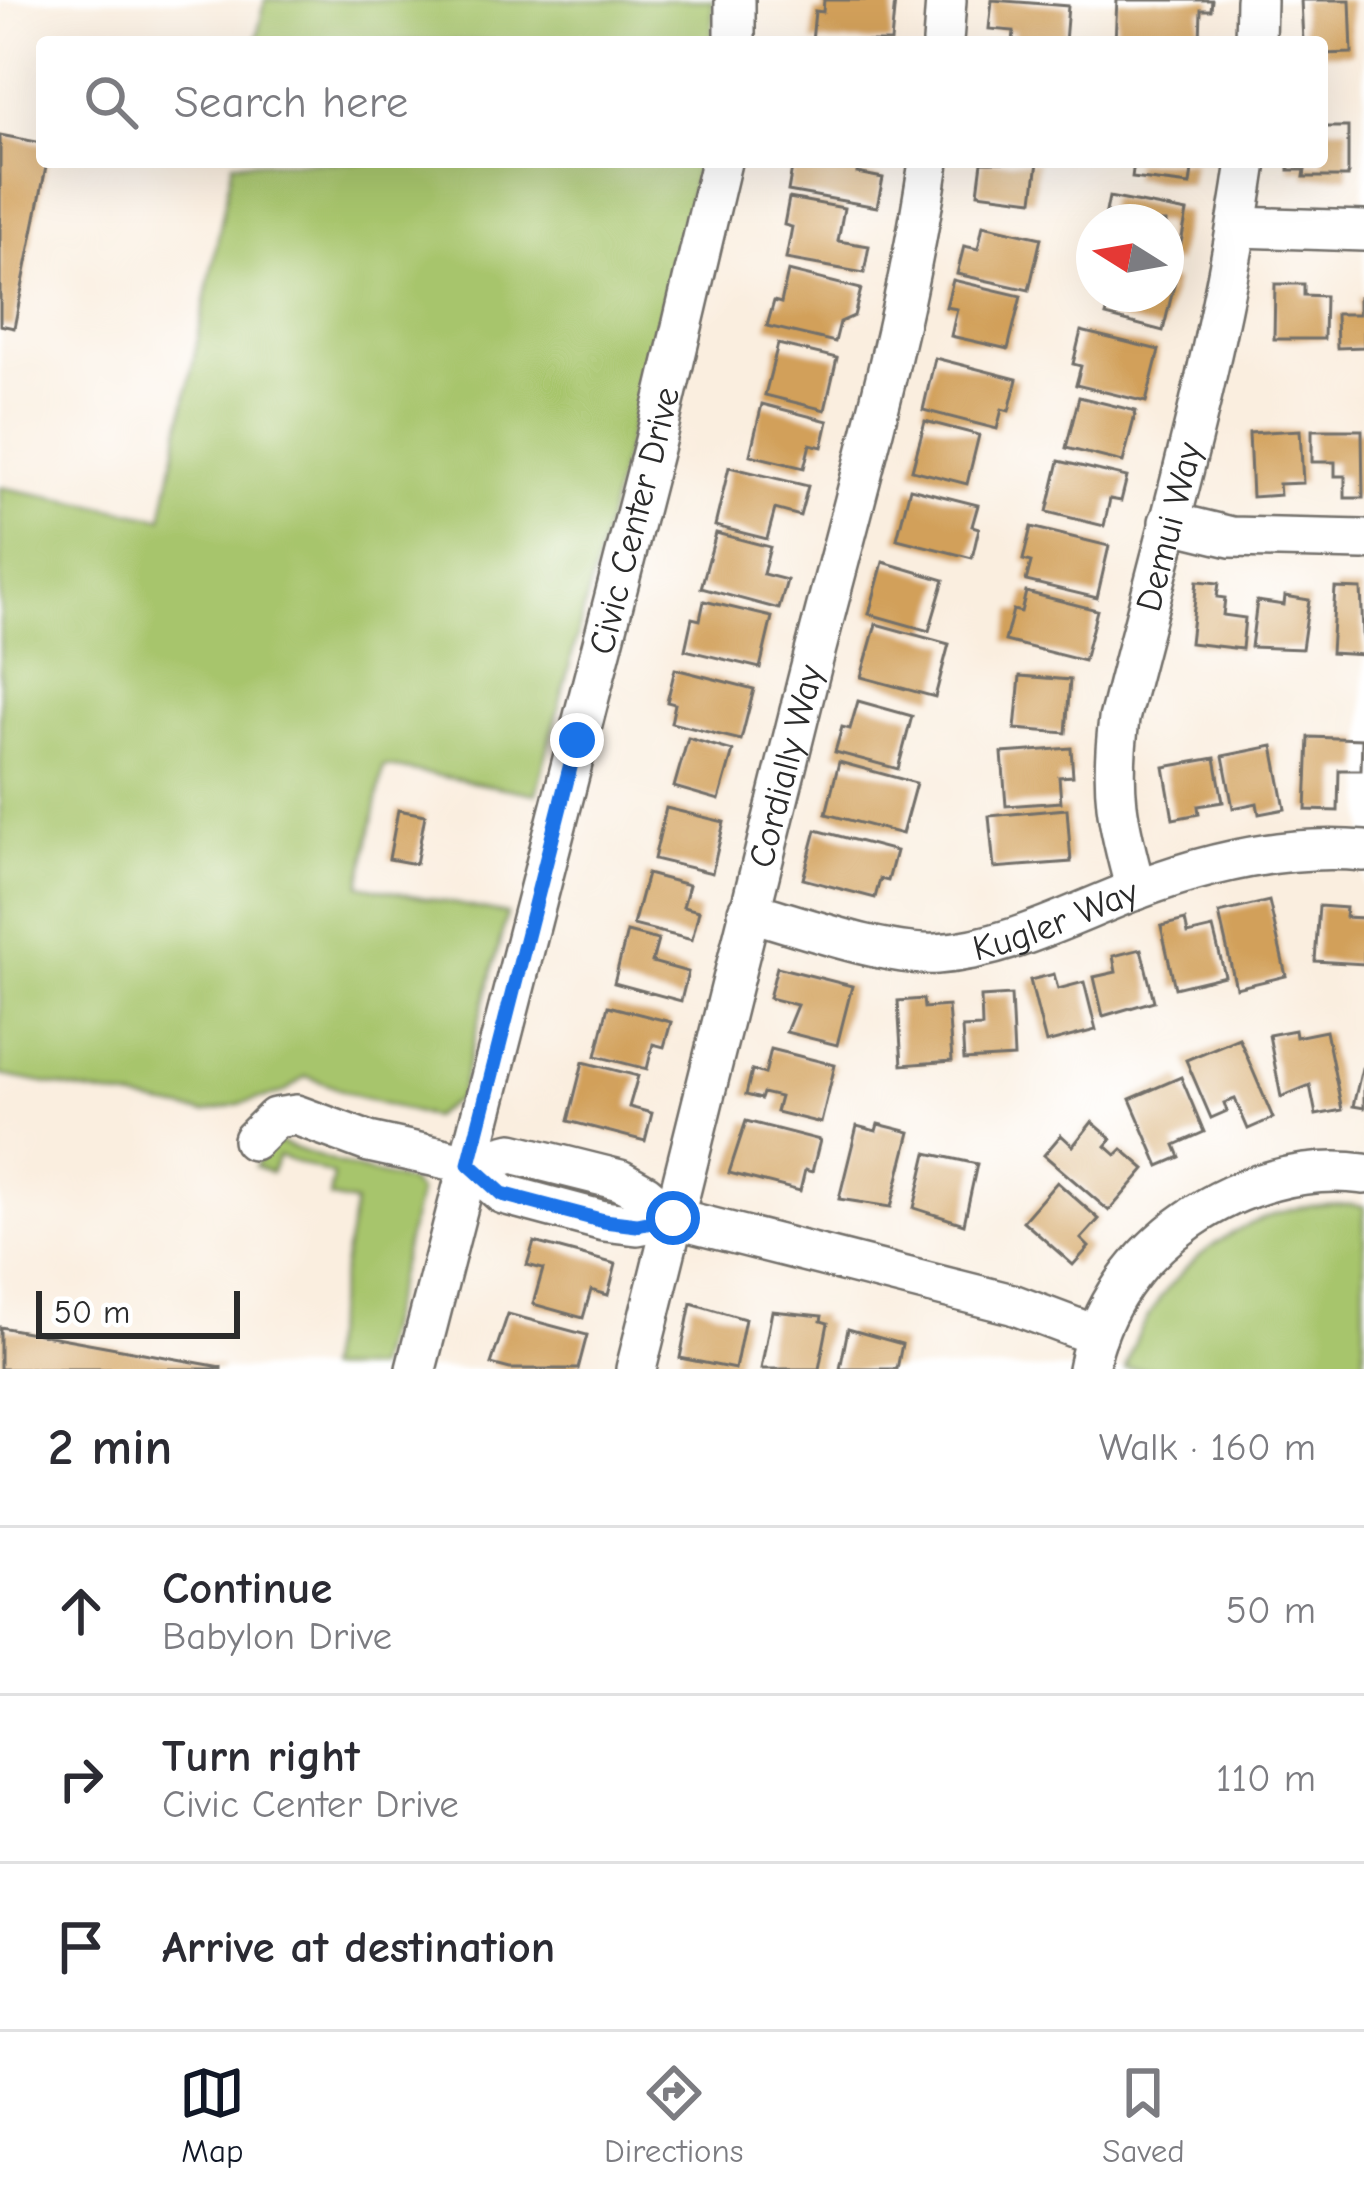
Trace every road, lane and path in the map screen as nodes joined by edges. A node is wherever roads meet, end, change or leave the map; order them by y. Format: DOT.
graph roads {
  1 [pos="735,0"];
  2 [pos="946,0"];
  3 [pos="1256,0"];
  4 [pos="734,36"];
  5 [pos="943,36"];
  6 [pos="1255,36"];
  7 [pos="720,168"];
  8 [pos="928,168"];
  9 [pos="1246,168"];
  10 [pos="1238,227"];
  11 [pos="1364,232"];
  12 [pos="1169,522"];
  13 [pos="1364,540"];
  14 [pos="1364,851"];
  15 [pos="1136,890"];
  16 [pos="748,910"];
  17 [pos="253,1140"];
  18 [pos="469,1164"];
  19 [pos="1364,1174"];
  20 [pos="673,1218"];
  21 [pos="1092,1353"];
  22 [pos="416,1369"];
  23 [pos="636,1369"];
  1 -- 4 [label="street"];
  2 -- 5 [label="street"];
  3 -- 6 [label="street"];
  7 -- 18 [label="street, Civic Center Drive"];
  8 -- 16 [label="street, Cordially Way"];
  9 -- 10 [label="street, Demui Way"];
  10 -- 11 [label="street"];
  10 -- 12 [label="street, Demui Way"];
  12 -- 13 [label="street"];
  12 -- 15 [label="street, Demui Way"];
  14 -- 15 [label="street, Kugler Way"];
  15 -- 16 [label="street, Kugler Way"];
  16 -- 20 [label="street, Cordially Way"];
  17 -- 18 [label="street"];
  18 -- 20 [label="street"];
  18 -- 22 [label="street, Civic Center Drive"];
  19 -- 21 [label="street"];
  20 -- 21 [label="street"];
  20 -- 23 [label="street, Cordially Way"];
}
